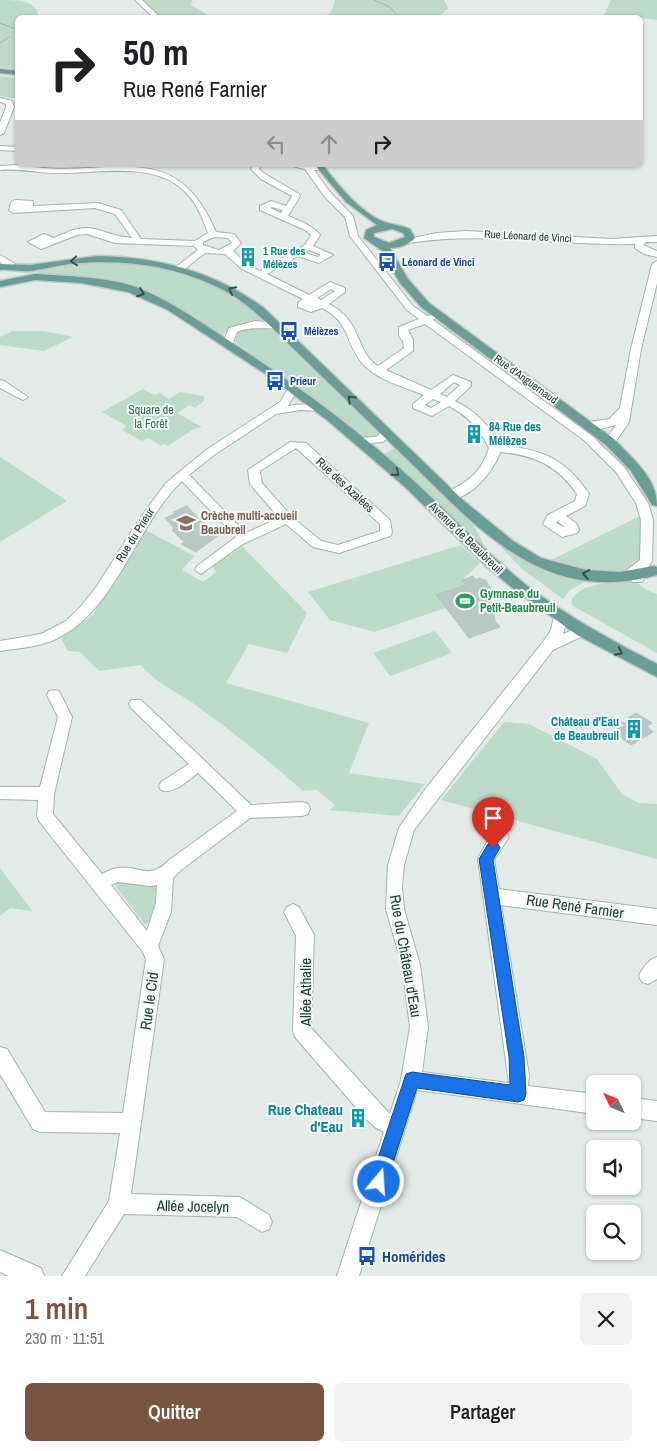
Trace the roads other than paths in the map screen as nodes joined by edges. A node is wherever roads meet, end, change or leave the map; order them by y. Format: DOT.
graph roads {
  1 [pos="138,0"];
  2 [pos="155,15"];
  3 [pos="0,71"];
  4 [pos="15,73"];
  5 [pos="0,100"];
  6 [pos="3,120"];
  7 [pos="0,133"];
  8 [pos="0,148"];
  9 [pos="15,149"];
  10 [pos="68,167"];
  11 [pos="138,167"];
  12 [pos="256,167"];
  13 [pos="307,167"];
  14 [pos="320,167"];
  15 [pos="0,168"];
  16 [pos="91,170"];
  17 [pos="47,171"];
  18 [pos="28,209"];
  19 [pos="364,212"];
  20 [pos="386,226"];
  21 [pos="372,230"];
  22 [pos="213,234"];
  23 [pos="655,237"];
  24 [pos="405,238"];
  25 [pos="54,241"];
  26 [pos="139,242"];
  27 [pos="380,244"];
  28 [pos="308,247"];
  29 [pos="642,247"];
  30 [pos="204,249"];
  31 [pos="227,251"];
  32 [pos="297,253"];
  33 [pos="657,254"];
  34 [pos="0,258"];
  35 [pos="394,260"];
  36 [pos="656,265"];
  37 [pos="14,270"];
  38 [pos="184,270"];
  39 [pos="259,275"];
  40 [pos="0,284"];
  41 [pos="308,299"];
  42 [pos="321,305"];
  43 [pos="432,317"];
  44 [pos="277,326"];
  45 [pos="228,343"];
  46 [pos="378,371"];
  47 [pos="0,383"];
  48 [pos="293,389"];
  49 [pos="431,394"];
  50 [pos="23,397"];
  51 [pos="449,401"];
  52 [pos="625,408"];
  53 [pos="320,410"];
  54 [pos="272,413"];
  55 [pos="589,425"];
  56 [pos="386,433"];
  57 [pos="359,442"];
  58 [pos="610,442"];
  59 [pos="495,448"];
  60 [pos="182,475"];
  61 [pos="451,495"];
  62 [pos="657,502"];
  63 [pos="557,515"];
  64 [pos="287,519"];
  65 [pos="244,538"];
  66 [pos="201,570"];
  67 [pos="656,571"];
  68 [pos="636,577"];
  69 [pos="561,616"];
  70 [pos="582,631"];
  71 [pos="0,646"];
  72 [pos="548,646"];
  73 [pos="657,671"];
  74 [pos="54,696"];
  75 [pos="136,704"];
  76 [pos="200,764"];
  77 [pos="167,786"];
  78 [pos="0,793"];
  79 [pos="46,794"];
  80 [pos="302,809"];
  81 [pos="247,812"];
  82 [pos="501,837"];
  83 [pos="165,876"];
  84 [pos="98,883"];
  85 [pos="493,896"];
  86 [pos="292,912"];
  87 [pos="657,917"];
  88 [pos="149,946"];
  89 [pos="0,1056"];
  90 [pos="412,1080"];
  91 [pos="518,1094"];
  92 [pos="586,1103"];
  93 [pos="641,1109"];
  94 [pos="657,1111"];
  95 [pos="131,1123"];
  96 [pos="396,1127"];
  97 [pos="119,1204"];
  98 [pos="262,1222"];
  99 [pos="0,1261"];
  100 [pos="33,1276"];
  101 [pos="73,1276"];
  102 [pos="348,1276"];
  1 -- 2 [label="street"];
  3 -- 4 [label="main road"];
  5 -- 6 [label="street"];
  6 -- 7 [label="street"];
  8 -- 9 [label="street"];
  10 -- 16 [label="street"];
  10 -- 17 [label="street"];
  11 -- 16 [label="street"];
  11 -- 22 [label="street"];
  12 -- 28 [label="street"];
  13 -- 43 [label="street"];
  14 -- 19 [label="main road, Rue d'Anguernaud"];
  15 -- 17 [label="street"];
  16 -- 17 [label="street"];
  18 -- 26 [label="street"];
  19 -- 20 [label="main road, Rue d'Anguernaud"];
  19 -- 21 [label="main road, Rue d'Anguernaud"];
  20 -- 21 [label="main road, Rue d'Anguernaud"];
  20 -- 24 [label="main road, Rue d'Anguernaud"];
  21 -- 27 [label="main road, Rue d'Anguernaud"];
  22 -- 30 [label="street"];
  22 -- 31 [label="street"];
  23 -- 29 [label="street"];
  24 -- 27 [label="main road"];
  24 -- 29 [label="street, Rue Léonard de Vinci"];
  24 -- 35 [label="main road"];
  25 -- 26 [label="street"];
  26 -- 30 [label="street"];
  27 -- 35 [label="main road, Rue d'Anguernaud"];
  28 -- 32 [label="street"];
  28 -- 32 [label="street"];
  29 -- 33 [label="street, Rue Léonard de Vinci"];
  29 -- 36 [label="street"];
  30 -- 31 [label="street"];
  30 -- 38 [label="street"];
  31 -- 39 [label="street"];
  32 -- 39 [label="street"];
  34 -- 37 [label="street"];
  35 -- 43 [label="main road, Rue d'Anguernaud"];
  36 -- 52 [label="street"];
  38 -- 37 [label="main road, Avenue de Beaubreuil, one-way"];
  37 -- 40 [label="main road, Avenue de Beaubreuil"];
  37 -- 45 [label="main road, Avenue de Beaubreuil, one-way"];
  44 -- 38 [label="main road, Avenue de Beaubreuil, one-way"];
  39 -- 41 [label="street"];
  41 -- 42 [label="street"];
  41 -- 42 [label="street"];
  42 -- 46 [label="street"];
  43 -- 46 [label="street"];
  43 -- 55 [label="main road, Rue d'Anguernaud"];
  43 -- 68 [label="street"];
  44 -- 45 [label="street"];
  56 -- 44 [label="main road, Avenue de Beaubreuil, one-way"];
  45 -- 48 [label="main road, Avenue de Beaubreuil"];
  46 -- 49 [label="street"];
  47 -- 50 [label="street"];
  48 -- 53 [label="main road, Avenue de Beaubreuil"];
  48 -- 54 [label="street, Rue du Prieur"];
  49 -- 51 [label="street"];
  49 -- 51 [label="street"];
  49 -- 51 [label="street"];
  51 -- 59 [label="street"];
  52 -- 55 [label="street"];
  52 -- 58 [label="street"];
  53 -- 54 [label="street, Rue du Prieur"];
  53 -- 57 [label="main road, Avenue de Beaubreuil"];
  54 -- 60 [label="street, Rue du Prieur"];
  55 -- 58 [label="main road, Rue d'Anguernaud"];
  56 -- 57 [label="street"];
  56 -- 61 [label="main road, Avenue de Beaubreuil"];
  57 -- 69 [label="main road, Avenue de Beaubreuil, one-way"];
  58 -- 62 [label="main road, Rue d'Anguernaud"];
  59 -- 61 [label="street"];
  59 -- 63 [label="street"];
  60 -- 65 [label="street"];
  60 -- 71 [label="street, Rue du Prieur"];
  68 -- 61 [label="main road, Avenue de Beaubreuil, one-way"];
  64 -- 64 [label="street, Rue des Azalées"];
  64 -- 65 [label="street"];
  65 -- 66 [label="street"];
  67 -- 68 [label="main road, Avenue de Beaubreuil"];
  69 -- 70 [label="main road, Avenue de Beaubreuil"];
  69 -- 72 [label="street, Rue du Château d'Eau"];
  70 -- 72 [label="street"];
  70 -- 73 [label="main road, Avenue de Beaubreuil, one-way"];
  72 -- 90 [label="street, Rue du Château d'Eau"];
  74 -- 79 [label="street"];
  75 -- 76 [label="street"];
  76 -- 77 [label="street"];
  76 -- 81 [label="street"];
  78 -- 79 [label="street"];
  79 -- 84 [label="street"];
  80 -- 81 [label="street"];
  81 -- 83 [label="street"];
  82 -- 85 [label="street"];
  83 -- 84 [label="street"];
  83 -- 88 [label="street"];
  84 -- 88 [label="street"];
  85 -- 87 [label="street, Rue René Farnier"];
  85 -- 91 [label="street"];
  86 -- 96 [label="street, Allée Athalie"];
  88 -- 95 [label="street, Rue le Cid"];
  89 -- 95 [label="street"];
  90 -- 91 [label="street"];
  90 -- 96 [label="street, Rue du Château d'Eau"];
  91 -- 92 [label="street"];
  93 -- 94 [label="street"];
  95 -- 97 [label="street, Rue le Cid"];
  96 -- 102 [label="street, Rue du Château d'Eau"];
  97 -- 98 [label="street, Allée Jocelyn"];
  97 -- 101 [label="street, Rue le Cid"];
  99 -- 100 [label="street"];
}
